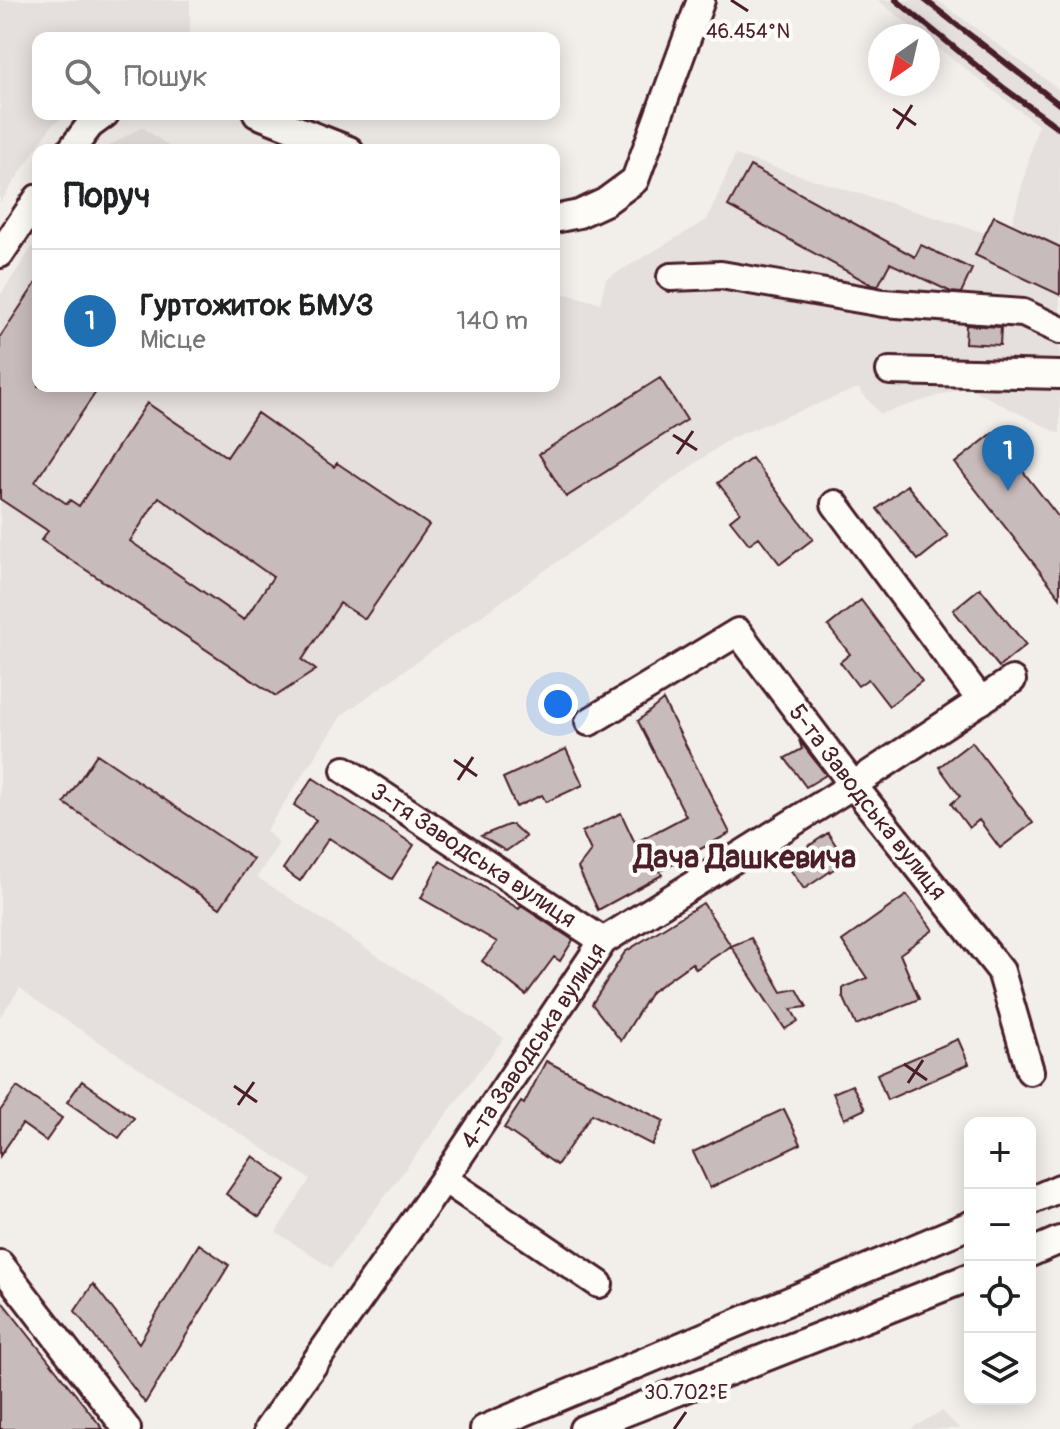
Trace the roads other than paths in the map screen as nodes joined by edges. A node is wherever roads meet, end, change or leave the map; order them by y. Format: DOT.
graph roads {
  1 [pos="701,0"];
  2 [pos="97,120"];
  3 [pos="272,120"];
  4 [pos="76,144"];
  5 [pos="334,144"];
  6 [pos="32,207"];
  7 [pos="560,218"];
  8 [pos="0,254"];
  9 [pos="671,277"];
  10 [pos="1060,330"];
  11 [pos="890,371"];
  12 [pos="1060,375"];
  13 [pos="835,504"];
  14 [pos="1012,680"];
  15 [pos="981,701"];
  16 [pos="589,722"];
  17 [pos="345,770"];
  18 [pos="853,785"];
  19 [pos="603,941"];
  20 [pos="1030,1071"];
  21 [pos="444,1179"];
  22 [pos="1060,1188"];
  23 [pos="1036,1198"];
  24 [pos="964,1228"];
  25 [pos="1060,1240"];
  26 [pos="1036,1250"];
  27 [pos="0,1264"];
  28 [pos="964,1279"];
  29 [pos="599,1284"];
  30 [pos="127,1429"];
  31 [pos="268,1429"];
  32 [pos="484,1429"];
  33 [pos="583,1429"];
  1 -- 7 [label="street"];
  2 -- 4 [label="street"];
  3 -- 5 [label="street"];
  6 -- 8 [label="street"];
  9 -- 10 [label="street"];
  11 -- 12 [label="street"];
  13 -- 15 [label="street"];
  14 -- 15 [label="street, 4-та Заводська вулиця"];
  15 -- 18 [label="street, 4-та Заводська вулиця"];
  16 -- 18 [label="street, 5-та Заводська вулиця"];
  17 -- 19 [label="street, 3-тя Заводська вулиця"];
  18 -- 19 [label="street, 4-та Заводська вулиця"];
  18 -- 20 [label="street, 5-та Заводська вулиця"];
  19 -- 21 [label="street, 4-та Заводська вулиця"];
  21 -- 29 [label="street"];
  21 -- 31 [label="street, 4-та Заводська вулиця"];
  22 -- 23 [label="street"];
  24 -- 32 [label="street"];
  25 -- 26 [label="street"];
  27 -- 30 [label="street"];
  28 -- 33 [label="street"];
}
